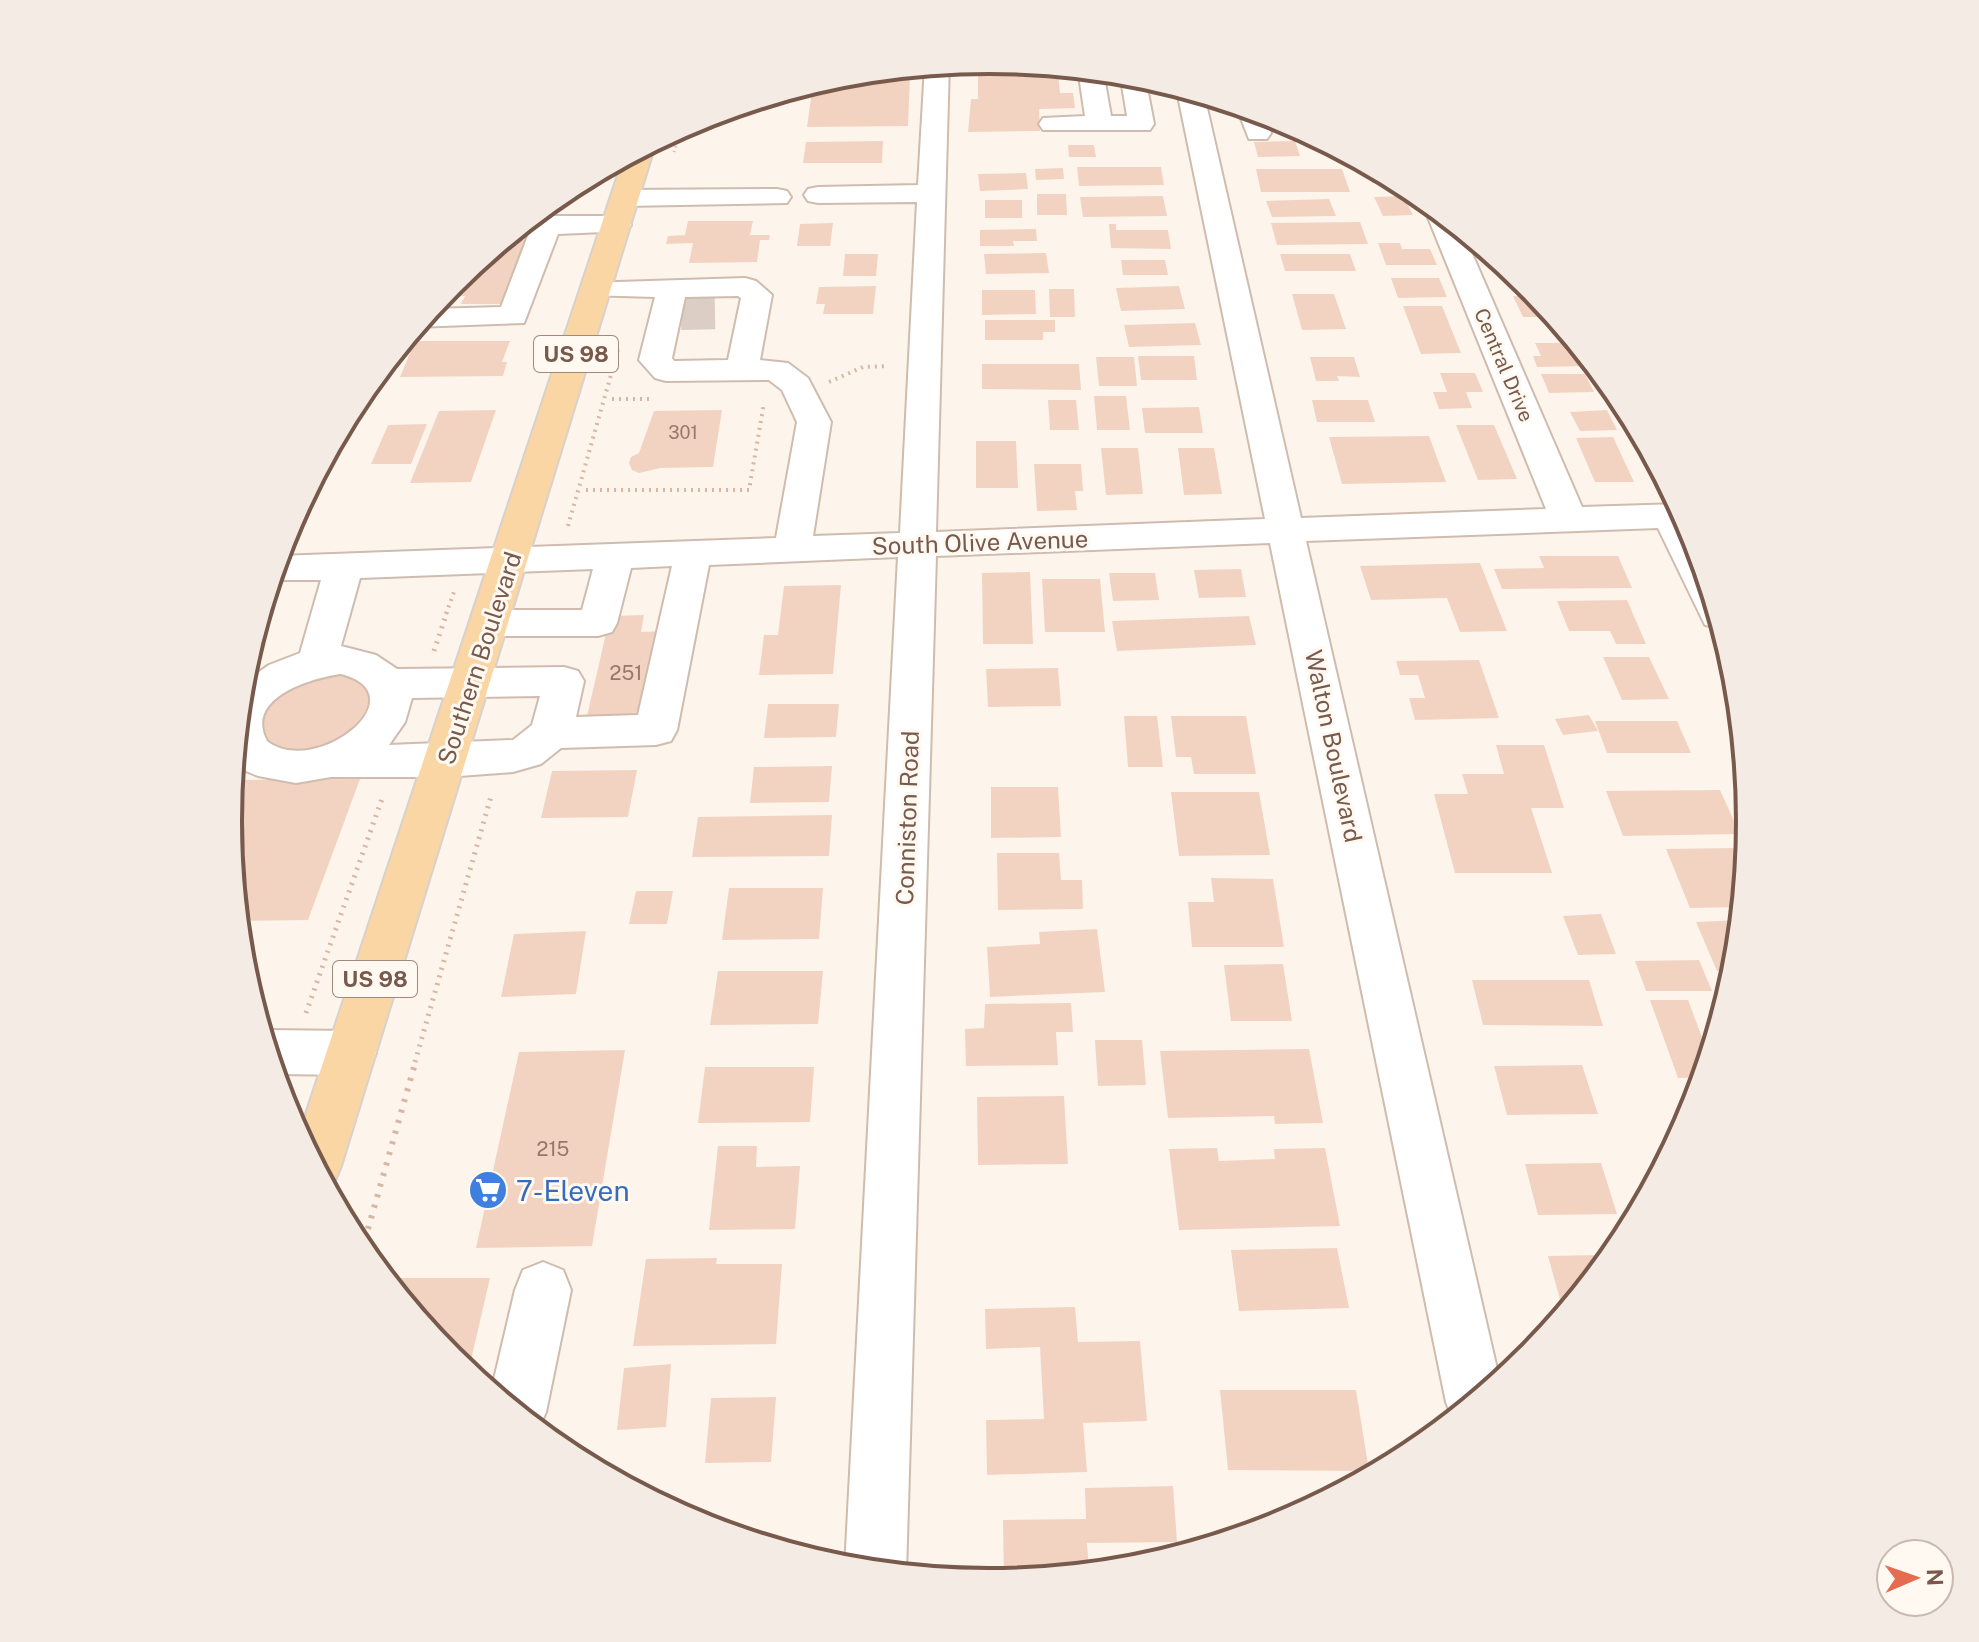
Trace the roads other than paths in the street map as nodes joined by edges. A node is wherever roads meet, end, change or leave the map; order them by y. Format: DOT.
graph roads {
  1 [pos="937,76"];
  2 [pos="1092,81"];
  3 [pos="1135,88"];
  4 [pos="1192,102"];
  5 [pos="1052,124"];
  6 [pos="1099,124"];
  7 [pos="636,163"];
  8 [pos="932,193"];
  9 [pos="818,195"];
  10 [pos="777,197"];
  11 [pos="621,211"];
  12 [pos="548,218"];
  13 [pos="540,224"];
  14 [pos="1448,231"];
  15 [pos="597,289"];
  16 [pos="673,317"];
  17 [pos="437,319"];
  18 [pos="742,369"];
  19 [pos="1671,516"];
  20 [pos="1569,520"];
  21 [pos="1288,529"];
  22 [pos="919,544"];
  23 [pos="792,551"];
  24 [pos="693,553"];
  25 [pos="615,556"];
  26 [pos="511,560"];
  27 [pos="345,566"];
  28 [pos="287,569"];
  29 [pos="490,623"];
  30 [pos="318,662"];
  31 [pos="472,681"];
  32 [pos="406,683"];
  33 [pos="253,697"];
  34 [pos="551,733"];
  35 [pos="246,749"];
  36 [pos="331,761"];
  37 [pos="446,761"];
  38 [pos="280,1052"];
  39 [pos="351,1053"];
  40 [pos="320,1151"];
  41 [pos="543,1290"];
  42 [pos="1473,1391"];
  43 [pos="519,1401"];
  44 [pos="876,1559"];
  1 -- 8 [label="street, Conniston Road"];
  2 -- 6 [label="street"];
  3 -- 6 [label="street"];
  4 -- 21 [label="street, Walton Boulevard"];
  5 -- 6 [label="street"];
  7 -- 11 [label="main road, Southern Boulevard / US 98"];
  8 -- 9 [label="street"];
  8 -- 22 [label="street, Conniston Road"];
  10 -- 11 [label="street"];
  11 -- 12 [label="street"];
  11 -- 15 [label="main road, Southern Boulevard / US 98"];
  13 -- 17 [label="street"];
  14 -- 20 [label="street, Central Drive"];
  15 -- 16 [label="street"];
  15 -- 26 [label="main road, Southern Boulevard / US 98"];
  16 -- 18 [label="street"];
  16 -- 18 [label="street"];
  18 -- 23 [label="street"];
  19 -- 20 [label="street, South Olive Avenue"];
  20 -- 21 [label="street, South Olive Avenue"];
  21 -- 22 [label="street, South Olive Avenue"];
  21 -- 42 [label="street, Walton Boulevard"];
  22 -- 23 [label="street, South Olive Avenue"];
  22 -- 44 [label="street, Conniston Road"];
  23 -- 24 [label="street, South Olive Avenue"];
  24 -- 25 [label="street, South Olive Avenue"];
  24 -- 34 [label="street"];
  25 -- 26 [label="street, South Olive Avenue"];
  25 -- 29 [label="street"];
  26 -- 27 [label="street, South Olive Avenue"];
  26 -- 29 [label="main road, Southern Boulevard / US 98"];
  27 -- 28 [label="street, South Olive Avenue"];
  27 -- 30 [label="street"];
  29 -- 31 [label="main road, Southern Boulevard / US 98"];
  30 -- 32 [label="street"];
  30 -- 33 [label="street"];
  31 -- 32 [label="street"];
  31 -- 34 [label="street"];
  31 -- 37 [label="main road, Southern Boulevard / US 98"];
  32 -- 36 [label="street"];
  34 -- 37 [label="street"];
  35 -- 36 [label="street"];
  36 -- 37 [label="street"];
  37 -- 39 [label="main road, Southern Boulevard / US 98"];
  38 -- 39 [label="street"];
  39 -- 40 [label="main road, Southern Boulevard / US 98"];
  41 -- 43 [label="street"];
}
